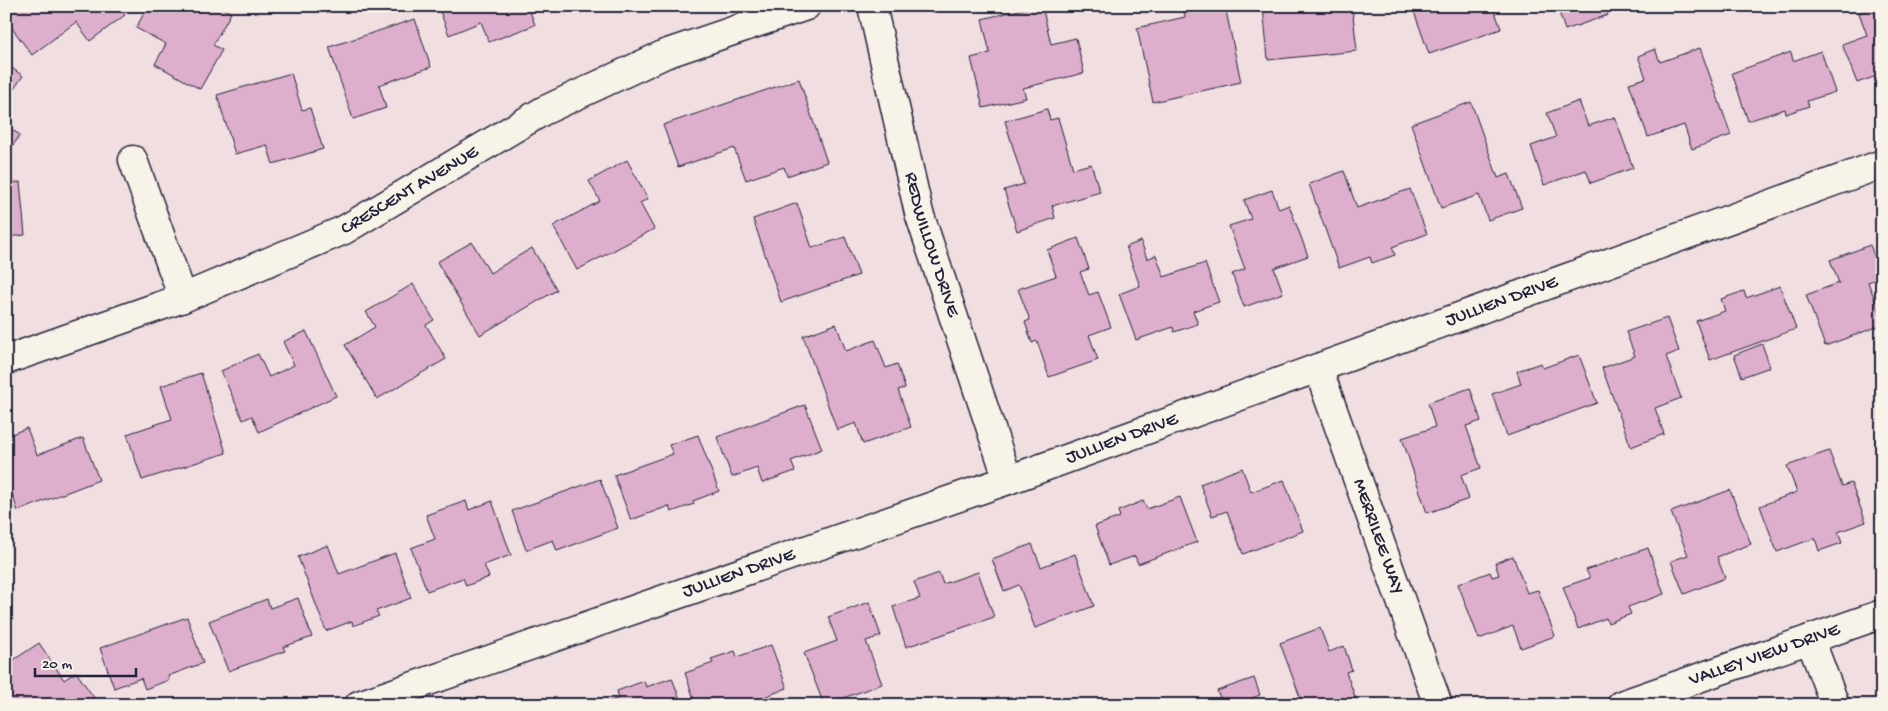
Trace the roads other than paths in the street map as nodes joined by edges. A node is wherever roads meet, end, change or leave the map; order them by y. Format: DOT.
graph roads {
  1 [pos="806,6"];
  2 [pos="872,6"];
  3 [pos="133,160"];
  4 [pos="1882,164"];
  5 [pos="183,298"];
  6 [pos="6,360"];
  7 [pos="1318,368"];
  8 [pos="1008,480"];
  9 [pos="1882,614"];
  10 [pos="1810,639"];
  11 [pos="359,705"];
  12 [pos="1438,705"];
  13 [pos="1621,705"];
  14 [pos="1834,705"];
  1 -- 5 [label="street, CRESCENT AVENUE"];
  2 -- 8 [label="street, REDWILLOW DRIVE"];
  3 -- 5 [label="street"];
  4 -- 7 [label="street, JULLIEN DRIVE"];
  5 -- 6 [label="street, CRESCENT AVENUE"];
  7 -- 8 [label="street, JULLIEN DRIVE"];
  7 -- 12 [label="street, MERRILEE WAY"];
  8 -- 11 [label="street, JULLIEN DRIVE"];
  9 -- 10 [label="street, VALLEY VIEW DRIVE"];
  10 -- 13 [label="street, VALLEY VIEW DRIVE"];
  10 -- 14 [label="street"];
}
